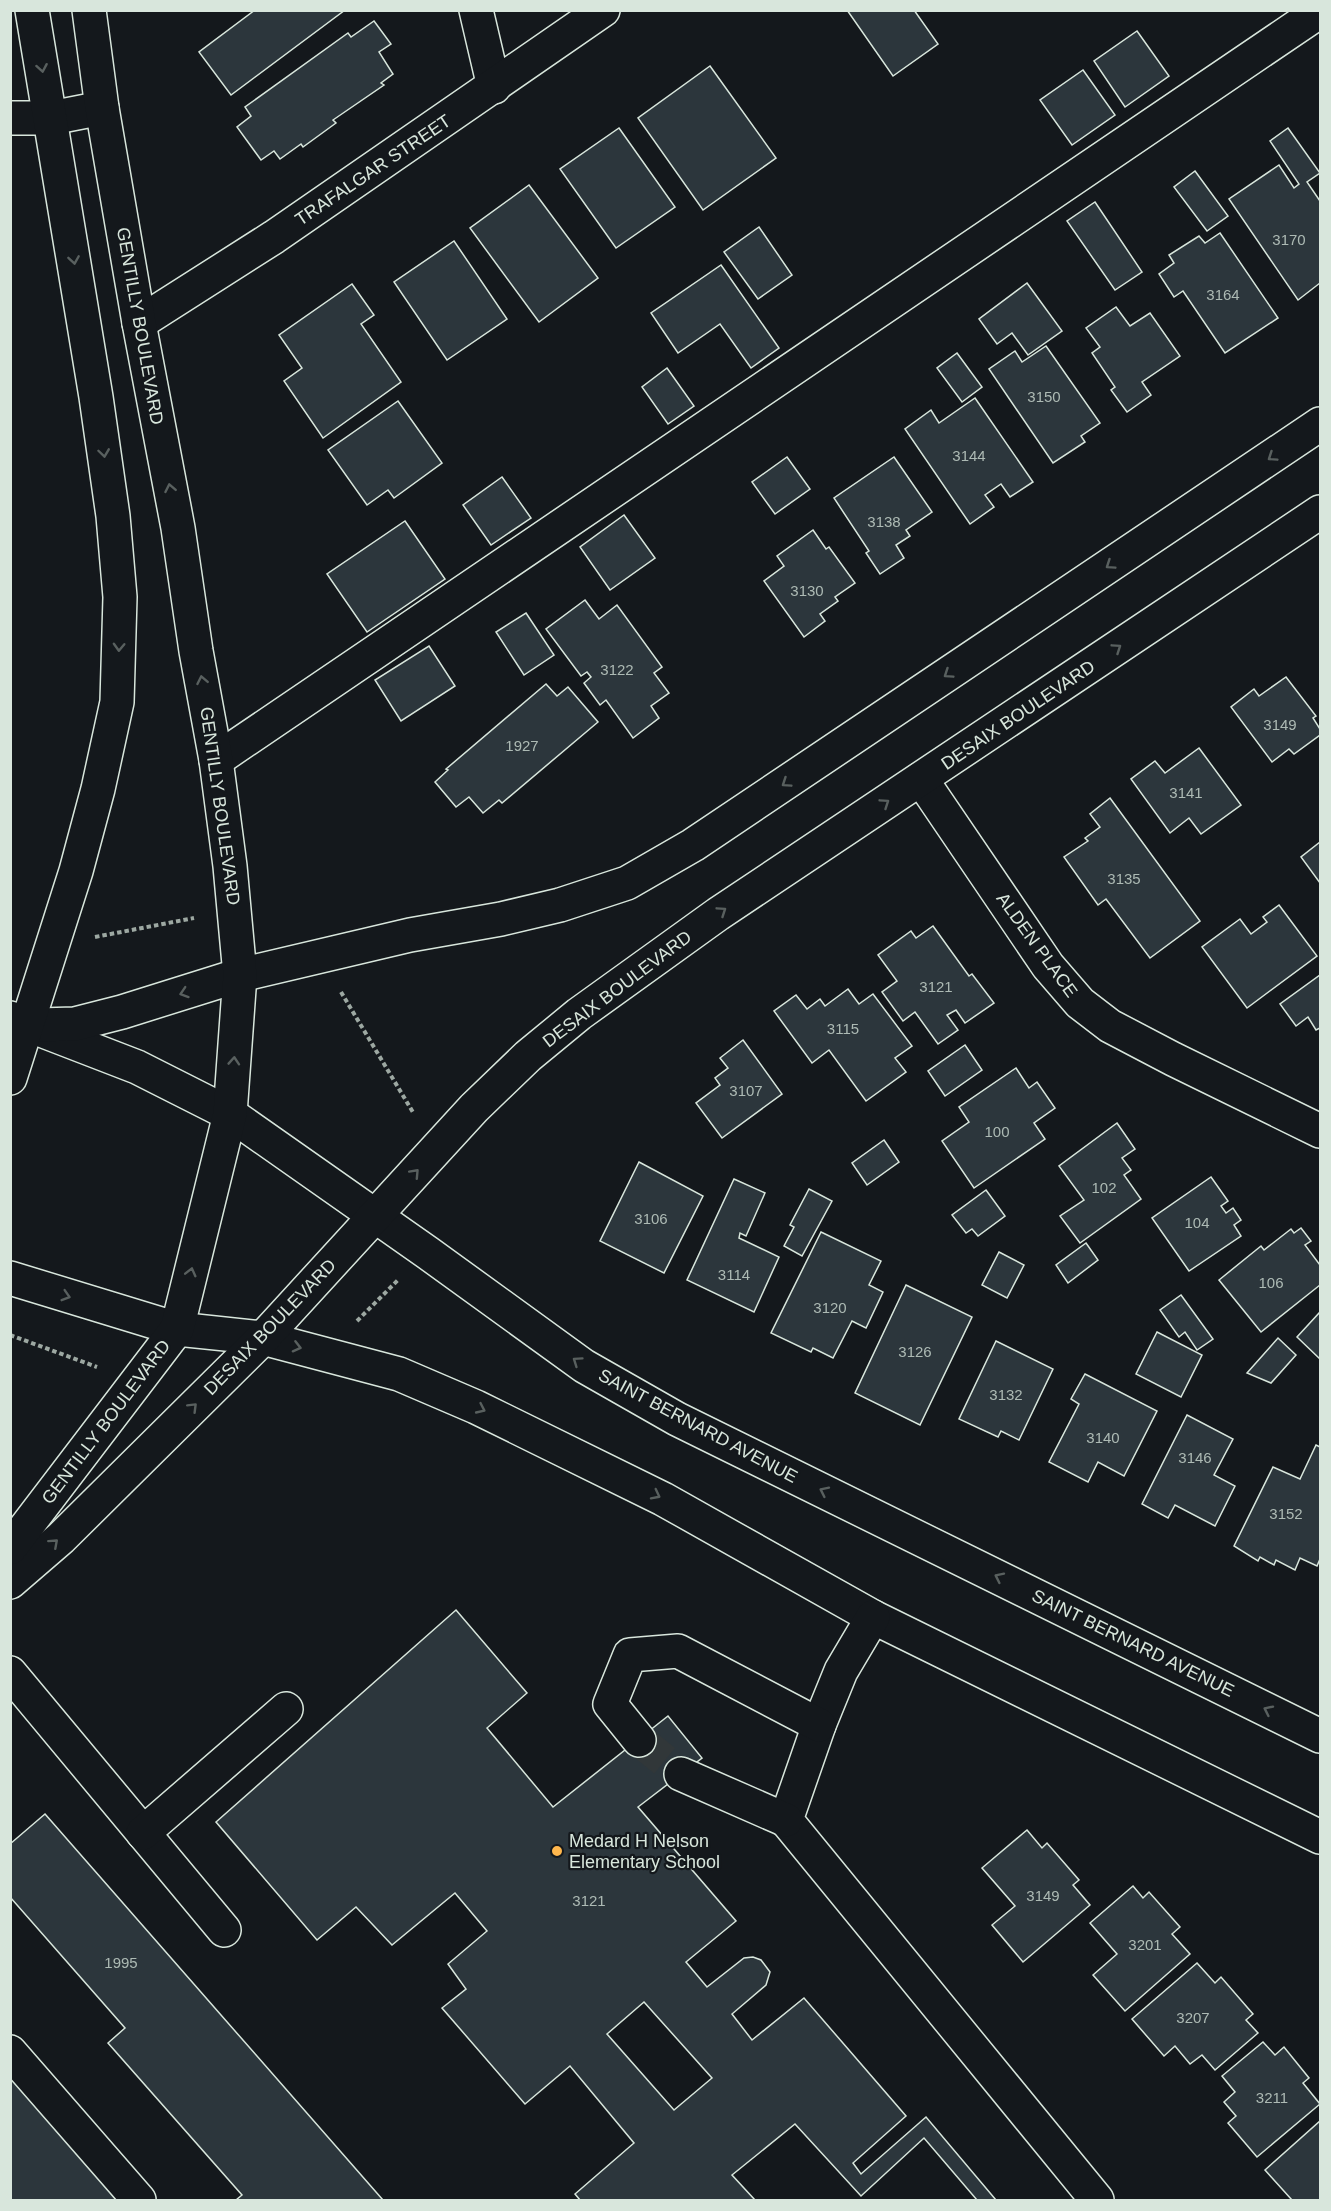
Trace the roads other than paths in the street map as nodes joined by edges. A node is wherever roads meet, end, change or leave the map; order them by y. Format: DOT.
graph roads {
  1 [pos="32,10"];
  2 [pos="89,10"];
  3 [pos="476,10"];
  4 [pos="603,10"];
  5 [pos="1320,11"];
  6 [pos="494,87"];
  7 [pos="102,108"];
  8 [pos="10,118"];
  9 [pos="51,118"];
  10 [pos="139,323"];
  11 [pos="1320,424"];
  12 [pos="1320,512"];
  13 [pos="216,760"];
  14 [pos="921,779"];
  15 [pos="240,975"];
  16 [pos="19,1022"];
  17 [pos="10,1078"];
  18 [pos="230,1114"];
  19 [pos="1320,1131"];
  20 [pos="375,1215"];
  21 [pos="10,1278"];
  22 [pos="177,1329"];
  23 [pos="262,1338"];
  24 [pos="10,1548"];
  25 [pos="10,1582"];
  26 [pos="873,1617"];
  27 [pos="10,1672"];
  28 [pos="286,1709"];
  29 [pos="819,1725"];
  30 [pos="1320,1736"];
  31 [pos="639,1740"];
  32 [pos="681,1774"];
  33 [pos="786,1820"];
  34 [pos="143,1833"];
  35 [pos="1320,1837"];
  36 [pos="224,1930"];
  37 [pos="10,2052"];
  38 [pos="139,2200"];
  39 [pos="1097,2200"];
  1 -- 9 [label="street, one-way"];
  2 -- 7 [label="street, GENTILLY BOULEVARD"];
  3 -- 6 [label="street"];
  4 -- 6 [label="street, TRAFALGAR STREET"];
  5 -- 13 [label="street"];
  6 -- 10 [label="street, TRAFALGAR STREET"];
  7 -- 9 [label="street"];
  7 -- 10 [label="street, GENTILLY BOULEVARD"];
  8 -- 9 [label="street"];
  9 -- 16 [label="street, one-way"];
  13 -- 10 [label="street, GENTILLY BOULEVARD, one-way"];
  11 -- 15 [label="street, one-way"];
  14 -- 12 [label="street, DESAIX BOULEVARD, one-way"];
  13 -- 15 [label="street, GENTILLY BOULEVARD"];
  14 -- 19 [label="street, ALDEN PLACE"];
  20 -- 14 [label="street, DESAIX BOULEVARD, one-way"];
  15 -- 16 [label="street, one-way"];
  18 -- 15 [label="street, GENTILLY BOULEVARD, one-way"];
  16 -- 17 [label="street"];
  16 -- 18 [label="street, SAINT BERNARD AVENUE"];
  18 -- 20 [label="street, SAINT BERNARD AVENUE"];
  22 -- 18 [label="street, GENTILLY BOULEVARD, one-way"];
  20 -- 23 [label="street, DESAIX BOULEVARD"];
  30 -- 20 [label="street, SAINT BERNARD AVENUE, one-way"];
  21 -- 22 [label="street, one-way"];
  22 -- 23 [label="street"];
  22 -- 24 [label="street, GENTILLY BOULEVARD"];
  25 -- 23 [label="street, DESAIX BOULEVARD, one-way"];
  23 -- 26 [label="street, one-way"];
  26 -- 29 [label="street"];
  26 -- 35 [label="street"];
  27 -- 34 [label="street"];
  28 -- 34 [label="street"];
  29 -- 31 [label="street"];
  29 -- 33 [label="street"];
  32 -- 33 [label="street"];
  33 -- 39 [label="street"];
  34 -- 36 [label="street"];
  37 -- 38 [label="street"];
}
